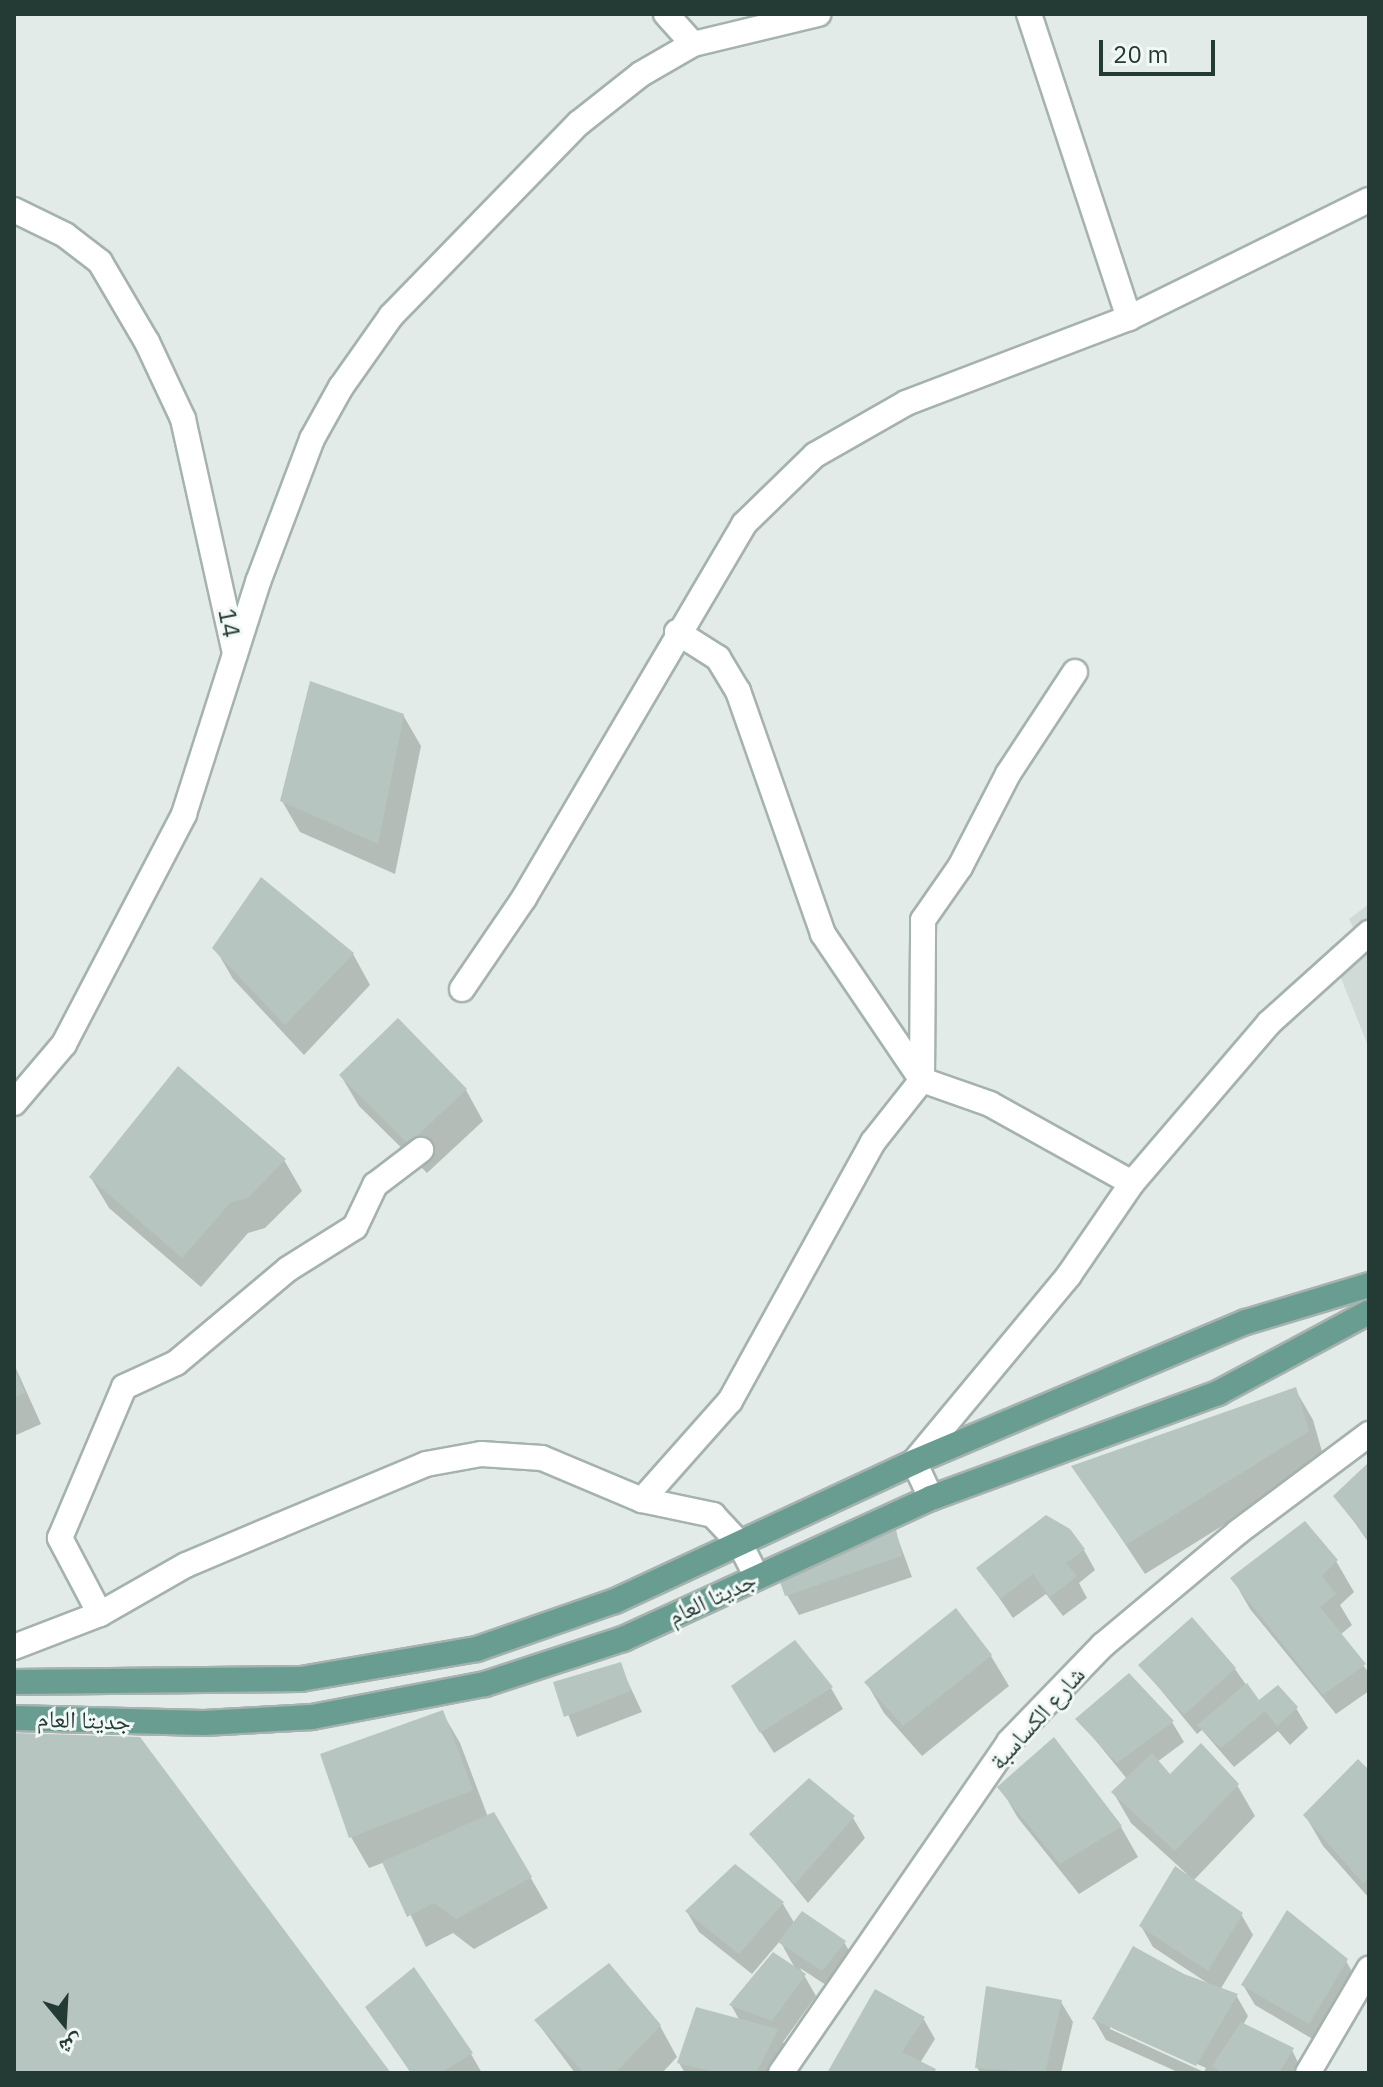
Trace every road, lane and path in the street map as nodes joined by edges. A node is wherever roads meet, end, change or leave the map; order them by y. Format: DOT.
graph roads {
  1 [pos="666,14"];
  2 [pos="818,14"];
  3 [pos="1029,14"];
  4 [pos="693,44"];
  5 [pos="1369,200"];
  6 [pos="14,210"];
  7 [pos="1129,318"];
  8 [pos="677,632"];
  9 [pos="236,656"];
  10 [pos="1075,672"];
  11 [pos="1369,933"];
  12 [pos="462,989"];
  13 [pos="922,1080"];
  14 [pos="14,1103"];
  15 [pos="421,1150"];
  16 [pos="1132,1183"];
  17 [pos="1369,1285"];
  18 [pos="1369,1312"];
  19 [pos="1369,1434"];
  20 [pos="914,1462"];
  21 [pos="931,1498"];
  22 [pos="642,1500"];
  23 [pos="740,1544"];
  24 [pos="757,1577"];
  25 [pos="100,1614"];
  26 [pos="14,1647"];
  27 [pos="14,1682"];
  28 [pos="14,1718"];
  29 [pos="1369,1969"];
  30 [pos="781,2073"];
  31 [pos="1308,2073"];
  1 -- 4 [label="street"];
  2 -- 4 [label="street"];
  3 -- 7 [label="street"];
  4 -- 9 [label="street"];
  5 -- 7 [label="street"];
  6 -- 9 [label="street, 14"];
  7 -- 8 [label="street"];
  8 -- 12 [label="street"];
  8 -- 13 [label="street"];
  9 -- 14 [label="street, 14"];
  10 -- 13 [label="street"];
  11 -- 16 [label="street"];
  13 -- 16 [label="street"];
  13 -- 22 [label="street"];
  15 -- 25 [label="street"];
  16 -- 20 [label="street"];
  17 -- 20 [label="main road, جديتا العام"];
  18 -- 21 [label="main road, جديتا العام"];
  19 -- 30 [label="street, شارع الكساسبة"];
  20 -- 21 [label="street"];
  20 -- 23 [label="main road, جديتا العام"];
  21 -- 24 [label="main road, جديتا العام"];
  22 -- 23 [label="street"];
  22 -- 25 [label="street"];
  23 -- 24 [label="street"];
  23 -- 27 [label="main road, جديتا العام"];
  24 -- 28 [label="main road, جديتا العام"];
  25 -- 26 [label="street"];
  29 -- 31 [label="street"];
}
